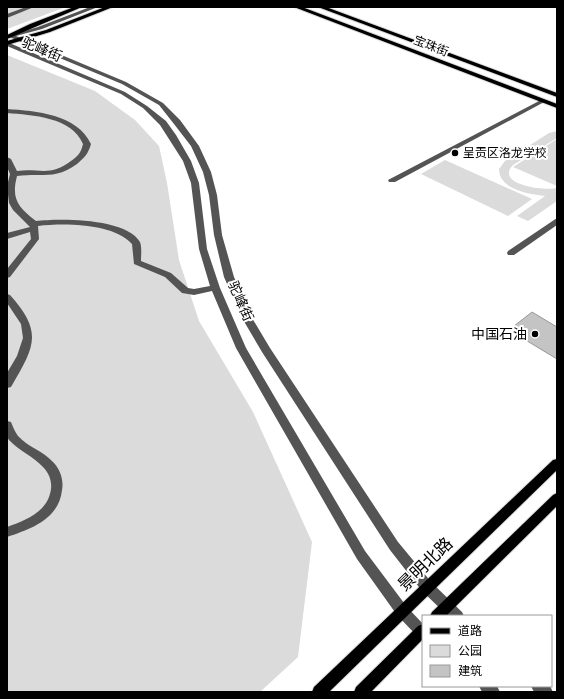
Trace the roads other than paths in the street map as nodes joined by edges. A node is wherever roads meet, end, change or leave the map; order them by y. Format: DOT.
graph roads {
  1 [pos="31,7"];
  2 [pos="79,7"];
  3 [pos="94,7"];
  4 [pos="110,7"];
  5 [pos="297,7"];
  6 [pos="321,7"];
  7 [pos="7,16"];
  8 [pos="40,28"];
  9 [pos="10,40"];
  10 [pos="557,95"];
  11 [pos="543,101"];
  12 [pos="557,106"];
  13 [pos="7,110"];
  14 [pos="7,159"];
  15 [pos="14,174"];
  16 [pos="392,180"];
  17 [pos="557,221"];
  18 [pos="34,226"];
  19 [pos="7,236"];
  20 [pos="511,253"];
  21 [pos="7,275"];
  22 [pos="215,288"];
  23 [pos="7,297"];
  24 [pos="7,384"];
  25 [pos="7,426"];
  26 [pos="557,463"];
  27 [pos="557,498"];
  28 [pos="7,532"];
  29 [pos="427,587"];
  30 [pos="447,607"];
  31 [pos="402,611"];
  32 [pos="438,615"];
  33 [pos="456,615"];
  34 [pos="422,630"];
  35 [pos="422,632"];
  36 [pos="319,692"];
  37 [pos="361,692"];
  1 -- 7 [label="street"];
  2 -- 9 [label="main road"];
  3 -- 8 [label="street"];
  4 -- 9 [label="main road"];
  5 -- 11 [label="main road, 宝珠街"];
  6 -- 10 [label="main road, 宝珠街"];
  8 -- 9 [label="street"];
  8 -- 9 [label="street"];
  9 -- 22 [label="street, 驼峰街"];
  9 -- 29 [label="street, 驼峰街"];
  11 -- 12 [label="main road, 宝珠街"];
  11 -- 16 [label="street"];
  13 -- 15 [label="street"];
  14 -- 15 [label="street"];
  15 -- 18 [label="street"];
  17 -- 20 [label="street"];
  18 -- 19 [label="street"];
  18 -- 21 [label="street"];
  18 -- 22 [label="street"];
  22 -- 31 [label="street, 驼峰街"];
  23 -- 24 [label="street"];
  25 -- 28 [label="street"];
  26 -- 29 [label="main road, 景明北路"];
  27 -- 30 [label="main road"];
  29 -- 30 [label="street, 驼峰街"];
  29 -- 31 [label="main road, 景明北路"];
  30 -- 32 [label="main road"];
  30 -- 33 [label="street, 驼峰街"];
  31 -- 34 [label="street, 驼峰街"];
  31 -- 36 [label="main road, 景明北路"];
  35 -- 37 [label="main road"];
}
